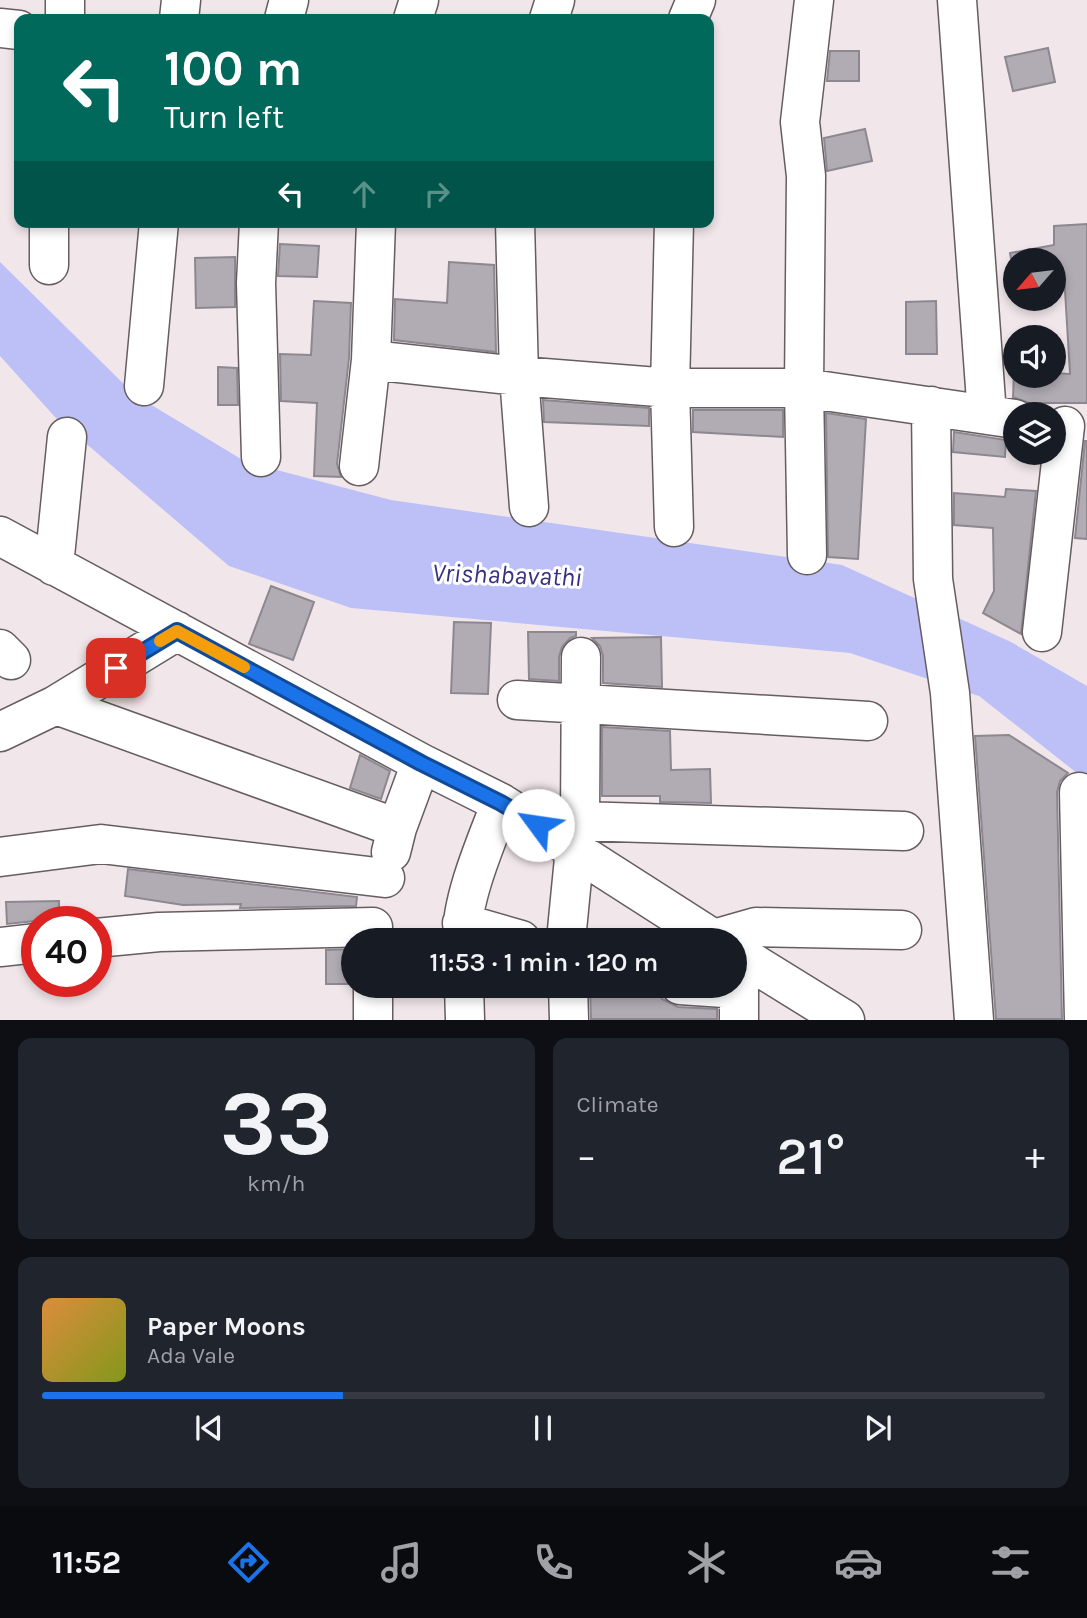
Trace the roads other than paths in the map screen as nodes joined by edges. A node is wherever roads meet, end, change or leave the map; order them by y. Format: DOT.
graph roads {
  1 [pos="814,0"];
  2 [pos="957,0"];
  3 [pos="50,228"];
  4 [pos="158,228"];
  5 [pos="259,228"];
  6 [pos="376,228"];
  7 [pos="515,228"];
  8 [pos="674,228"];
  9 [pos="49,265"];
  10 [pos="371,359"];
  11 [pos="519,376"];
  12 [pos="144,386"];
  13 [pos="670,388"];
  14 [pos="804,388"];
  15 [pos="930,406"];
  16 [pos="1001,417"];
  17 [pos="1068,425"];
  18 [pos="67,437"];
  19 [pos="261,457"];
  20 [pos="359,466"];
  21 [pos="529,507"];
  22 [pos="674,527"];
  23 [pos="0,536"];
  24 [pos="807,555"];
  25 [pos="54,565"];
  26 [pos="177,631"];
  27 [pos="1042,632"];
  28 [pos="581,657"];
  29 [pos="517,700"];
  30 [pos="581,703"];
  31 [pos="56,705"];
  32 [pos="868,722"];
  33 [pos="0,732"];
  34 [pos="421,763"];
  35 [pos="1079,792"];
  36 [pos="501,803"];
  37 [pos="397,828"];
  38 [pos="904,831"];
  39 [pos="577,834"];
  40 [pos="0,857"];
  41 [pos="385,878"];
  42 [pos="374,928"];
  43 [pos="463,928"];
  44 [pos="567,928"];
  45 [pos="701,928"];
  46 [pos="747,930"];
  47 [pos="902,930"];
  48 [pos="341,934"];
  49 [pos="112,936"];
  50 [pos="21,945"];
  51 [pos="0,947"];
  52 [pos="747,959"];
  53 [pos="373,998"];
  54 [pos="464,998"];
  55 [pos="568,998"];
  56 [pos="739,998"];
  57 [pos="373,1020"];
  58 [pos="465,1020"];
  59 [pos="569,1020"];
  60 [pos="738,1020"];
  61 [pos="845,1020"];
  62 [pos="974,1020"];
  63 [pos="1084,1020"];
  1 -- 14 [label="street"];
  2 -- 16 [label="street"];
  3 -- 9 [label="street"];
  4 -- 12 [label="street"];
  5 -- 19 [label="street"];
  6 -- 10 [label="street"];
  7 -- 11 [label="street"];
  8 -- 13 [label="street"];
  10 -- 11 [label="street"];
  10 -- 20 [label="street"];
  11 -- 13 [label="street"];
  11 -- 21 [label="street"];
  13 -- 14 [label="street"];
  13 -- 22 [label="street"];
  14 -- 15 [label="street"];
  14 -- 24 [label="street"];
  15 -- 16 [label="street"];
  15 -- 62 [label="street"];
  17 -- 27 [label="street"];
  18 -- 25 [label="street"];
  23 -- 25 [label="street"];
  25 -- 26 [label="street"];
  26 -- 31 [label="street"];
  26 -- 34 [label="street"];
  28 -- 30 [label="street"];
  29 -- 30 [label="street"];
  30 -- 32 [label="street"];
  30 -- 39 [label="street"];
  31 -- 33 [label="street"];
  31 -- 37 [label="street"];
  34 -- 36 [label="street"];
  34 -- 37 [label="street"];
  35 -- 63 [label="street"];
  36 -- 39 [label="street"];
  36 -- 43 [label="street"];
  37 -- 41 [label="street"];
  38 -- 39 [label="street"];
  39 -- 44 [label="street"];
  39 -- 45 [label="street"];
  40 -- 41 [label="street"];
  41 -- 42 [label="street"];
  46 -- 47 [label="street"];
  48 -- 49 [label="street"];
  50 -- 51 [label="street"];
  52 -- 61 [label="street"];
  53 -- 57 [label="street"];
  54 -- 58 [label="street"];
  55 -- 59 [label="street"];
  56 -- 60 [label="street"];
}
